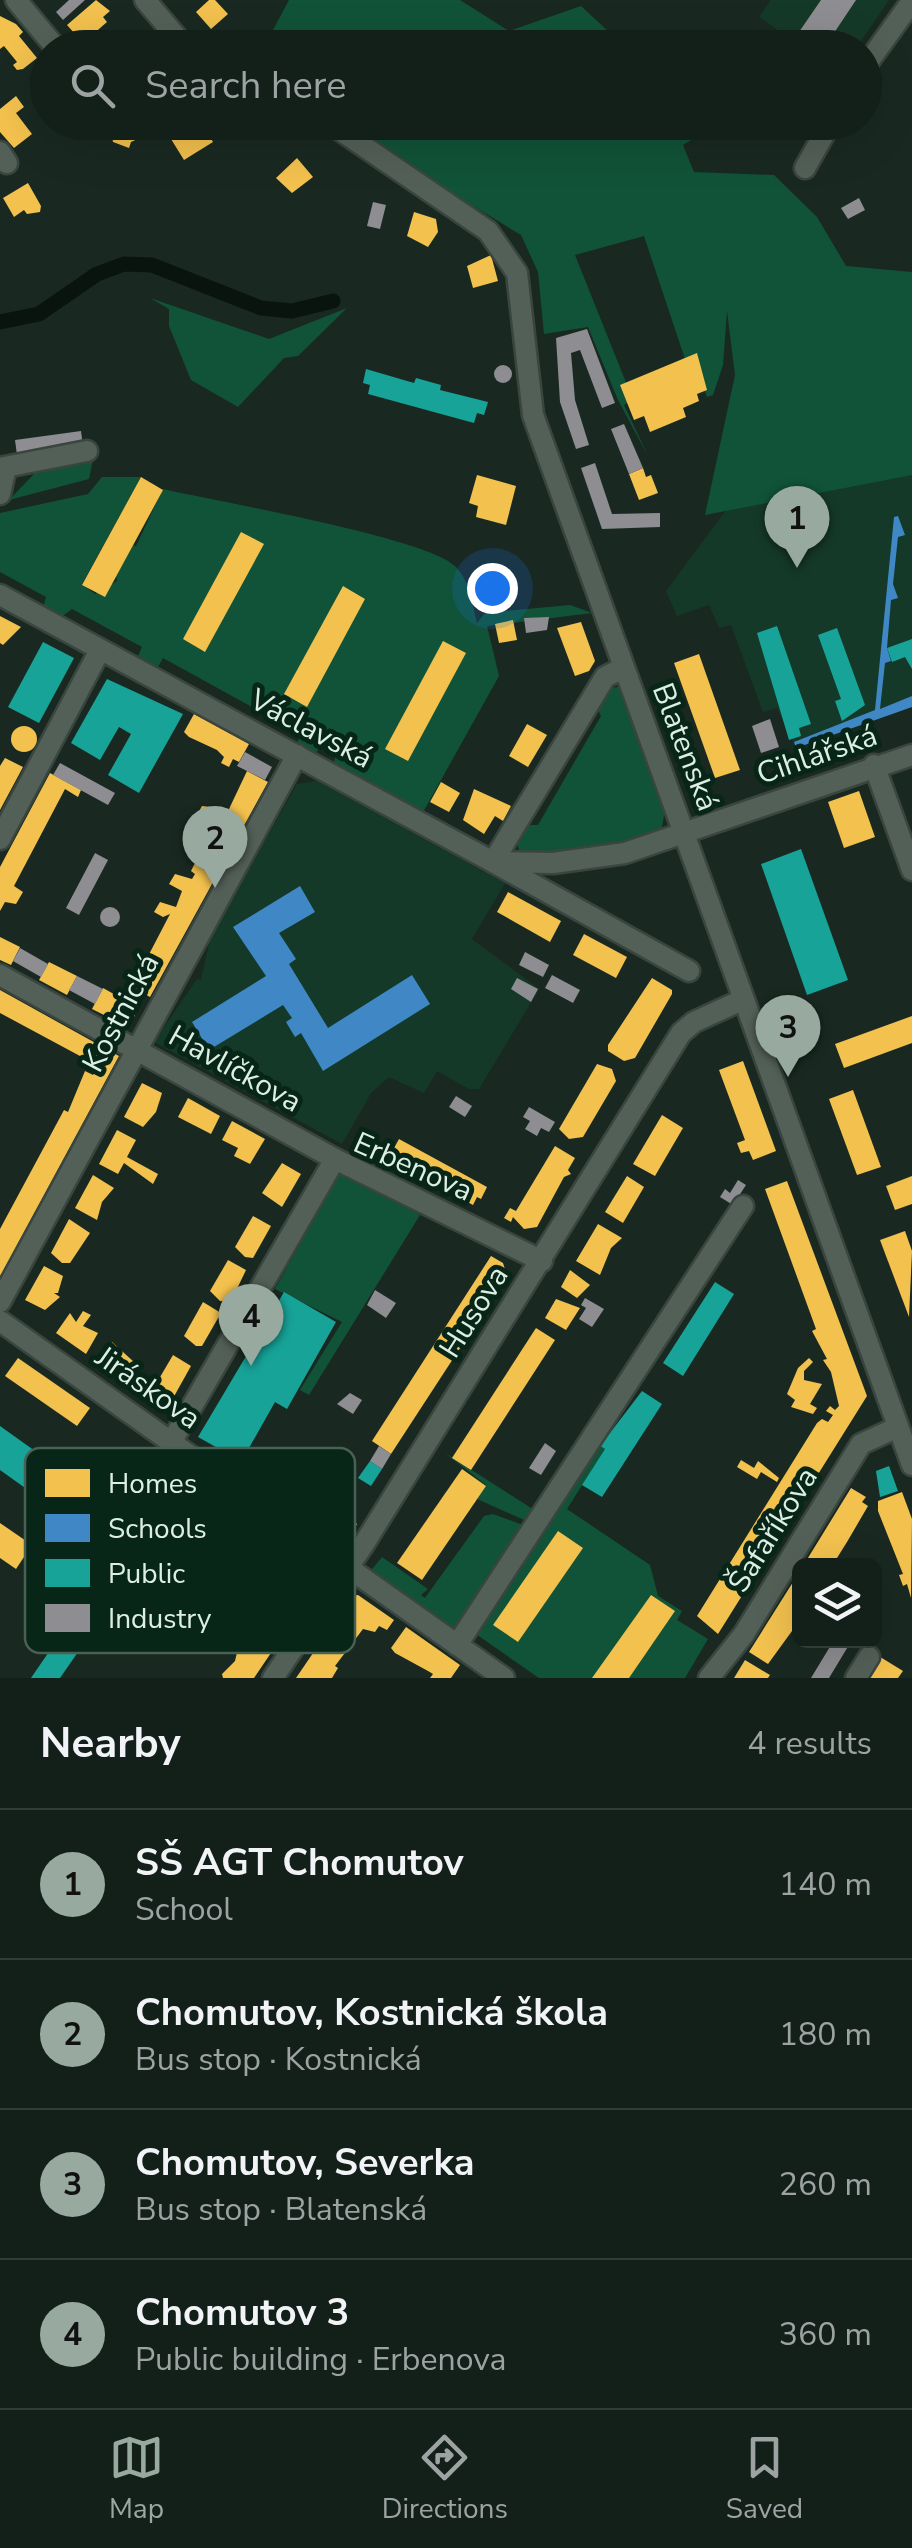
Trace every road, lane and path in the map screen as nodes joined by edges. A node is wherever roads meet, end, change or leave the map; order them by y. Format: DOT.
graph roads {
  1 [pos="16,0"];
  2 [pos="145,0"];
  3 [pos="912,1"];
  4 [pos="41,30"];
  5 [pos="171,30"];
  6 [pos="882,43"];
  7 [pos="354,140"];
  8 [pos="821,140"];
  9 [pos="805,168"];
  10 [pos="86,451"];
  11 [pos="3,468"];
  12 [pos="0,494"];
  13 [pos="0,595"];
  14 [pos="100,650"];
  15 [pos="624,668"];
  16 [pos="298,755"];
  17 [pos="912,755"];
  18 [pos="874,765"];
  19 [pos="912,800"];
  20 [pos="889,808"];
  21 [pos="685,834"];
  22 [pos="0,839"];
  23 [pos="494,862"];
  24 [pos="912,870"];
  25 [pos="689,971"];
  26 [pos="0,975"];
  27 [pos="742,1000"];
  28 [pos="136,1048"];
  29 [pos="335,1159"];
  30 [pos="742,1206"];
  31 [pos="542,1261"];
  32 [pos="0,1302"];
  33 [pos="0,1321"];
  34 [pos="898,1427"];
  35 [pos="172,1441"];
  36 [pos="182,1448"];
  37 [pos="912,1464"];
  38 [pos="355,1557"];
  39 [pos="355,1573"];
  40 [pos="457,1645"];
  41 [pos="290,1653"];
  42 [pos="869,1657"];
  43 [pos="273,1678"];
  44 [pos="504,1678"];
  45 [pos="709,1678"];
  46 [pos="856,1678"];
  1 -- 4 [label="street"];
  2 -- 5 [label="street"];
  3 -- 6 [label="street"];
  7 -- 15 [label="street, Blatenská"];
  8 -- 9 [label="street"];
  10 -- 11 [label="street"];
  11 -- 12 [label="street"];
  13 -- 14 [label="street, Václavská"];
  14 -- 16 [label="street, Václavská"];
  14 -- 22 [label="street"];
  15 -- 21 [label="street, Blatenská"];
  15 -- 23 [label="street"];
  16 -- 23 [label="street, Václavská"];
  16 -- 28 [label="street, Kostnická"];
  17 -- 18 [label="street, Cihlářská"];
  18 -- 20 [label="street"];
  18 -- 21 [label="street, Cihlářská"];
  19 -- 20 [label="street"];
  20 -- 24 [label="street"];
  21 -- 23 [label="street, Václavská"];
  21 -- 27 [label="street, Blatenská"];
  23 -- 25 [label="street, Václavská"];
  26 -- 28 [label="street, Havlíčkova"];
  27 -- 31 [label="street, Husova"];
  27 -- 34 [label="street, Blatenská"];
  28 -- 29 [label="street, Havlíčkova"];
  28 -- 32 [label="street, Kostnická"];
  29 -- 31 [label="street, Erbenova"];
  29 -- 35 [label="street, Erbenova"];
  30 -- 40 [label="street"];
  31 -- 38 [label="street, Husova"];
  33 -- 35 [label="street, Jiráskova"];
  34 -- 37 [label="street, Blatenská"];
  34 -- 45 [label="street, Šafaříkova"];
  35 -- 36 [label="street, Jiráskova"];
  39 -- 40 [label="street, Jiráskova"];
  40 -- 44 [label="street, Jiráskova"];
  41 -- 43 [label="street, Husova"];
  42 -- 46 [label="street"];
}
